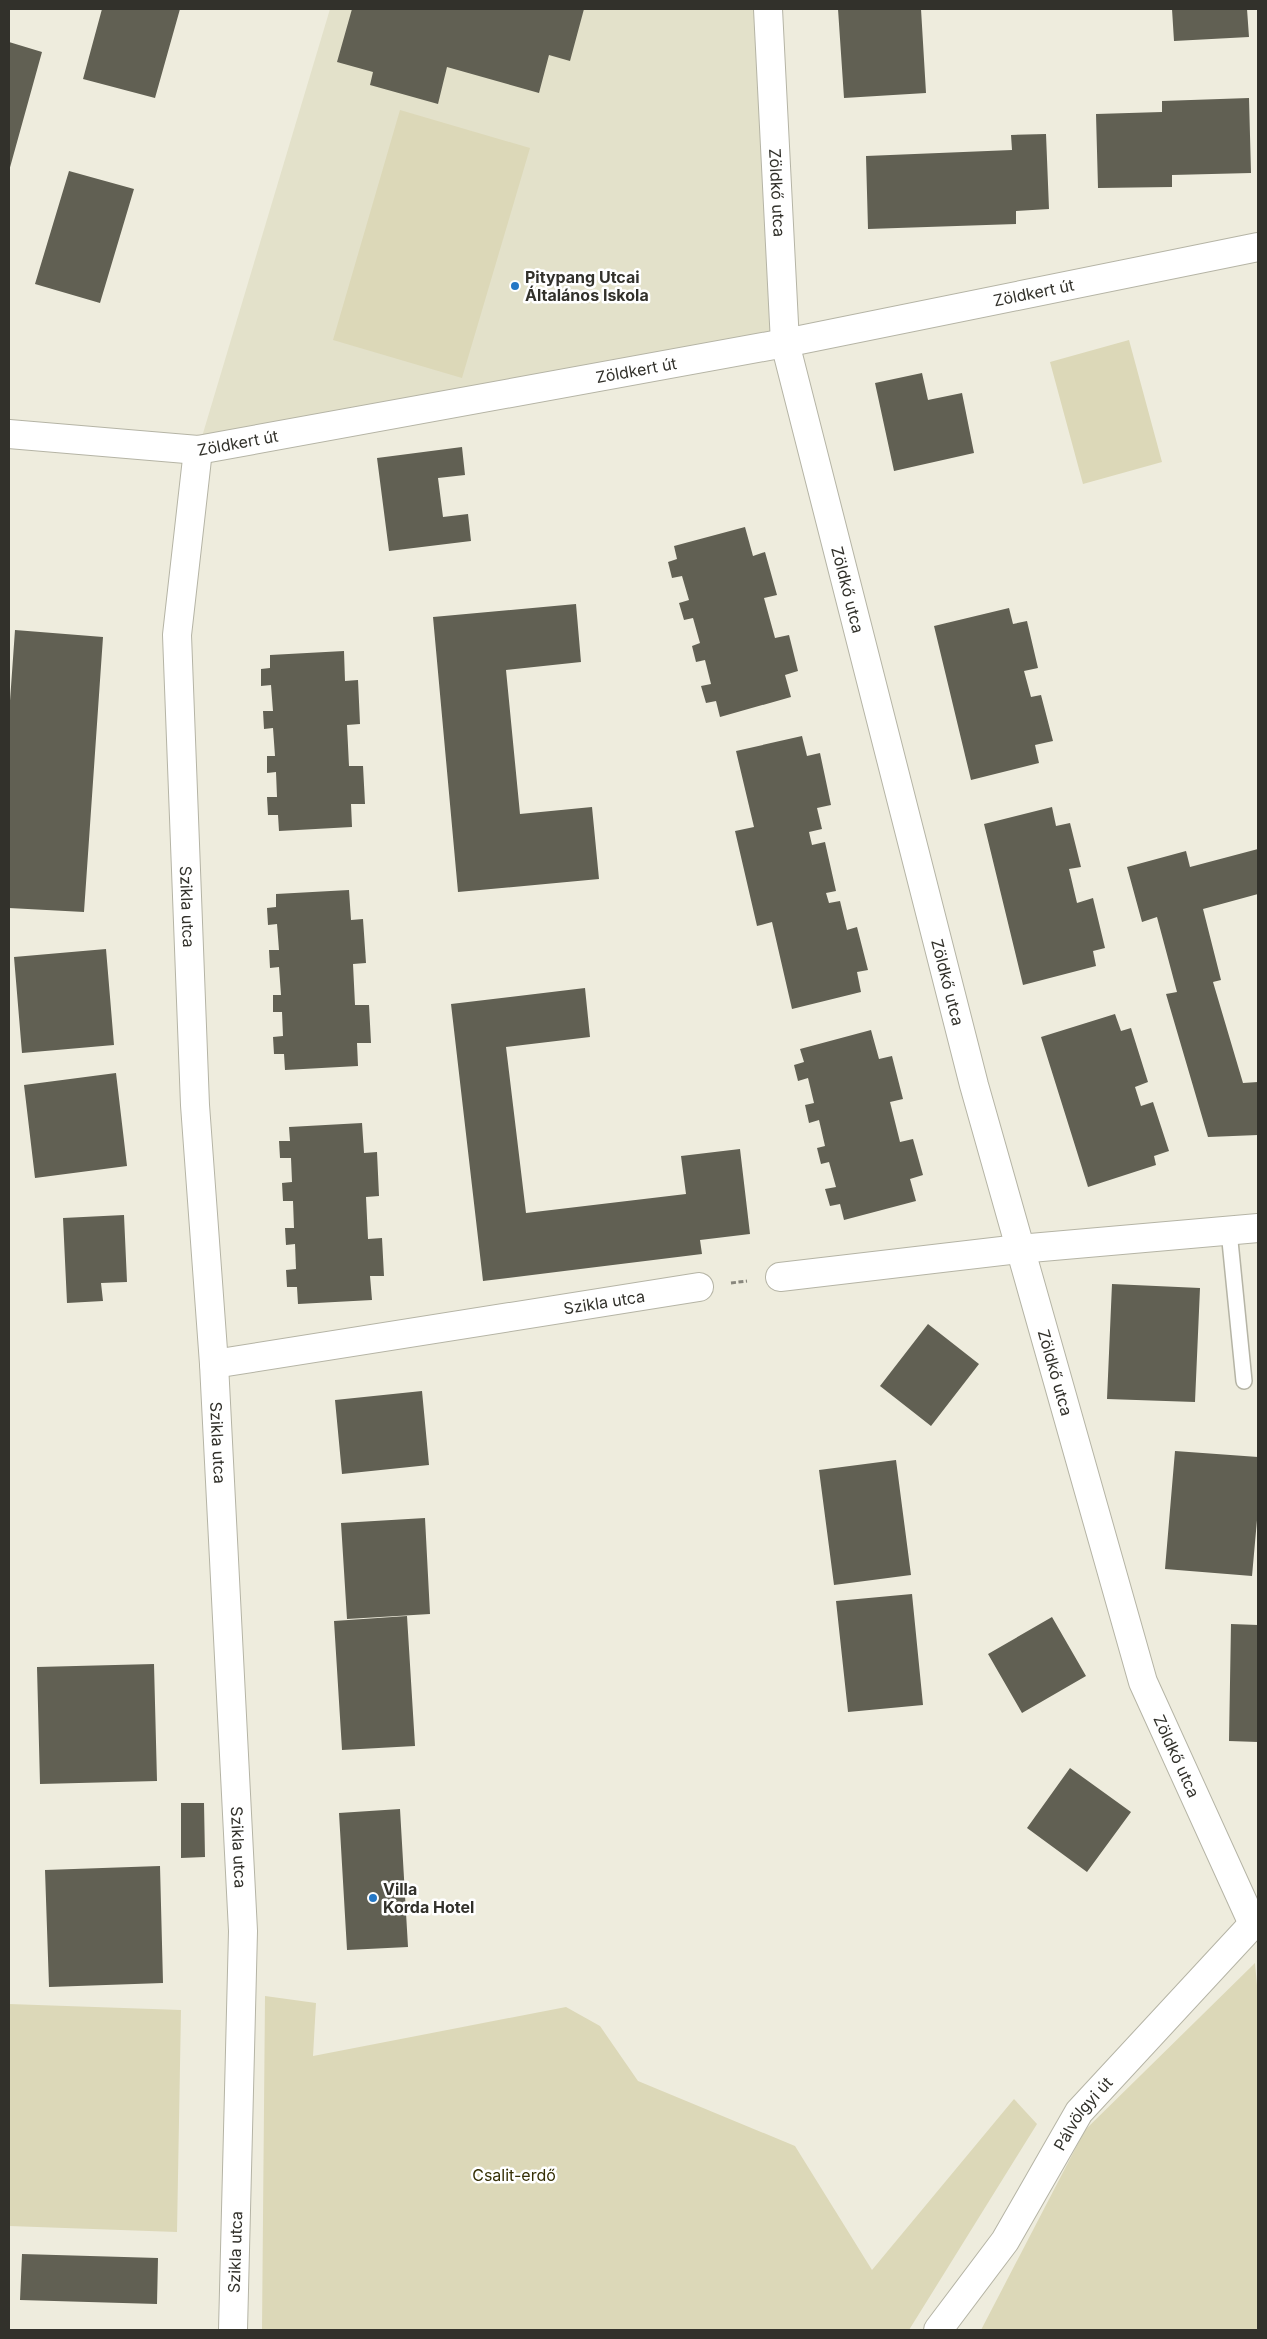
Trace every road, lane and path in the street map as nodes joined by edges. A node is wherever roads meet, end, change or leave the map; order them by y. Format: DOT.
graph roads {
  1 [pos="768,9"];
  2 [pos="1258,247"];
  3 [pos="785,343"];
  4 [pos="9,434"];
  5 [pos="198,450"];
  6 [pos="1258,1228"];
  7 [pos="1229,1231"];
  8 [pos="1019,1249"];
  9 [pos="780,1277"];
  10 [pos="699,1287"];
  11 [pos="214,1364"];
  12 [pos="1244,1382"];
  13 [pos="1256,1923"];
  14 [pos="233,2330"];
  15 [pos="938,2330"];
  1 -- 3 [label="street, Zöldkő utca"];
  2 -- 3 [label="street, Zöldkert út"];
  3 -- 5 [label="street, Zöldkert út"];
  3 -- 8 [label="street, Zöldkő utca"];
  4 -- 5 [label="street, Zöldkert út"];
  5 -- 11 [label="street, Szikla utca"];
  6 -- 7 [label="street"];
  7 -- 8 [label="street"];
  7 -- 12 [label="lane"];
  8 -- 9 [label="street"];
  8 -- 13 [label="street, Zöldkő utca"];
  9 -- 10 [label="path"];
  10 -- 11 [label="street, Szikla utca"];
  11 -- 14 [label="street, Szikla utca"];
  13 -- 15 [label="street, Pálvölgyi út"];
}
